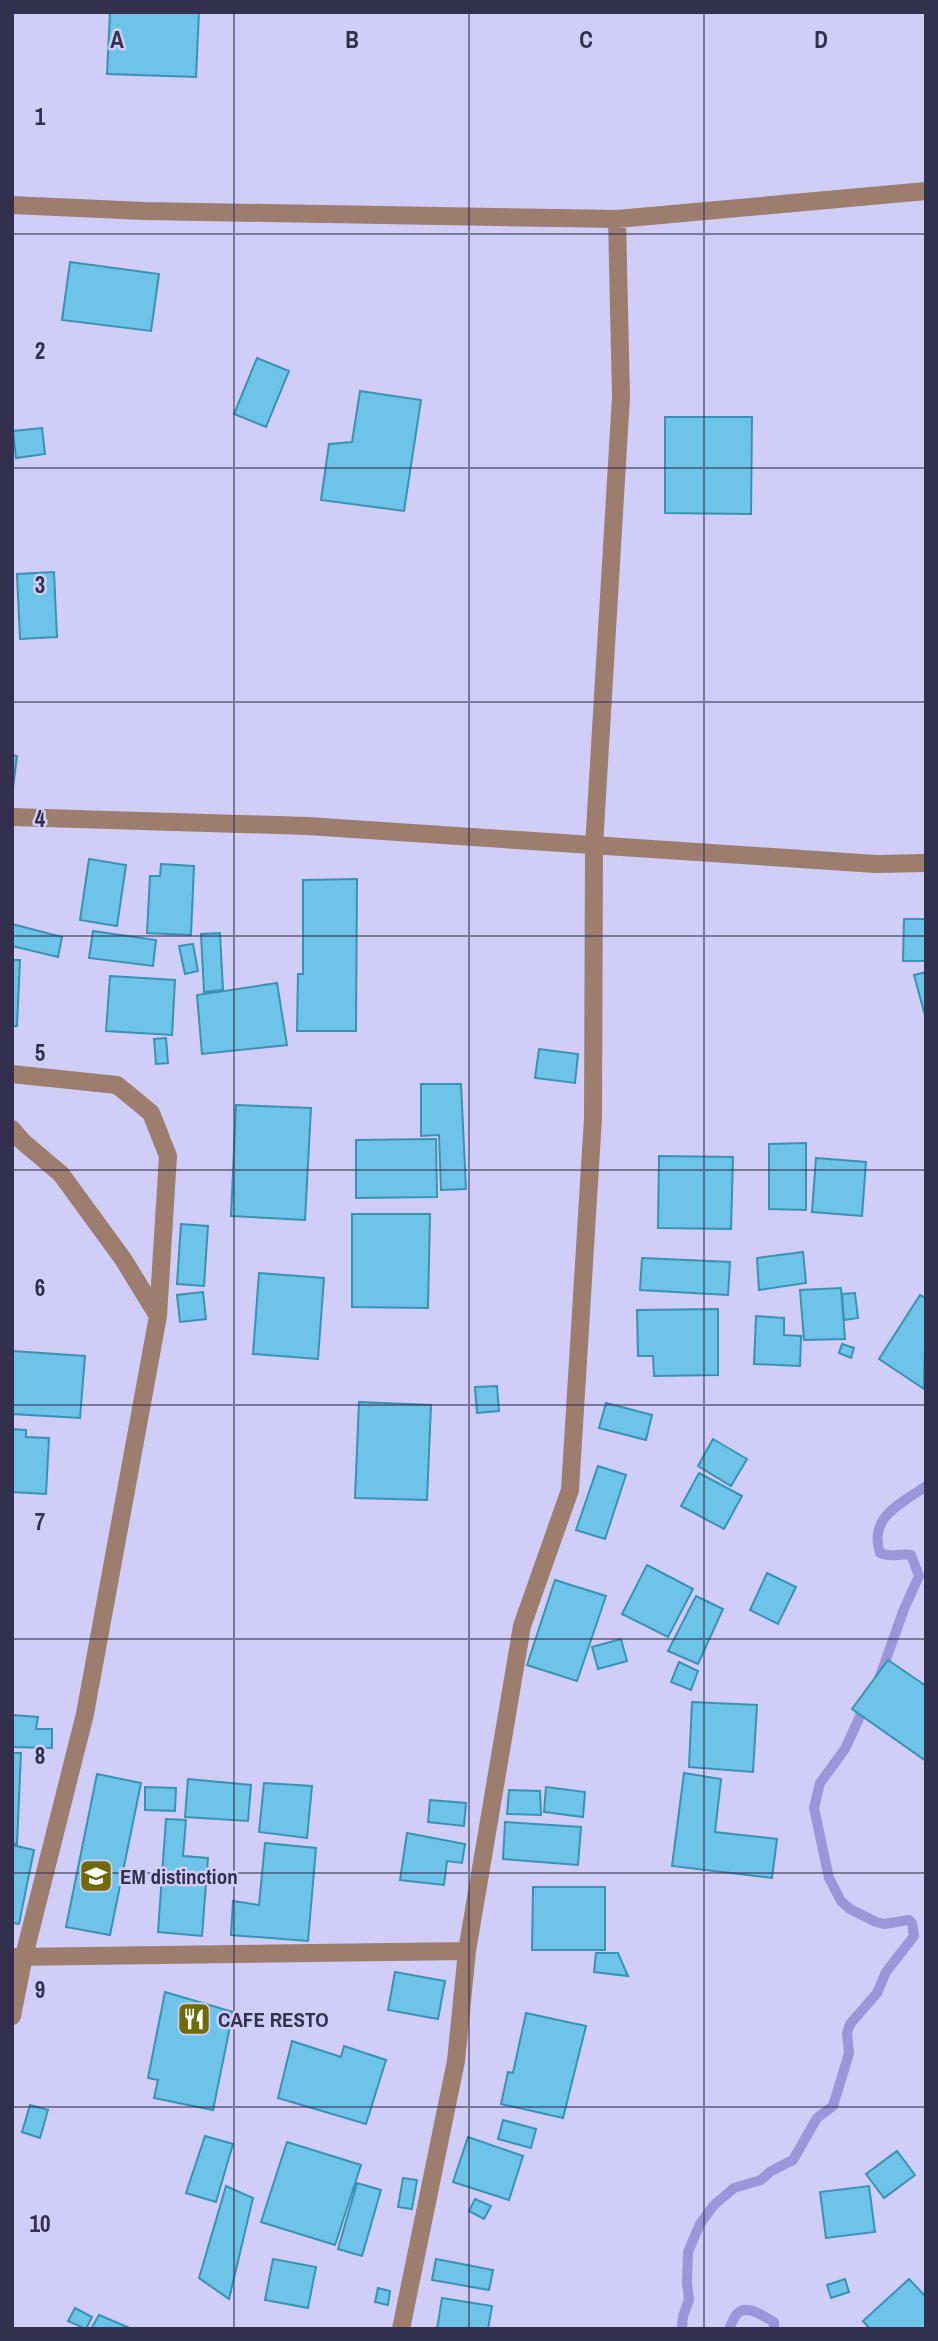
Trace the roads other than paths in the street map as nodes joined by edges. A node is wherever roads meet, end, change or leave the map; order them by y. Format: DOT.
graph roads {
  1 [pos="926,191"];
  2 [pos="12,205"];
  3 [pos="617,219"];
  4 [pos="12,817"];
  5 [pos="593,846"];
  6 [pos="926,863"];
  7 [pos="12,1074"];
  8 [pos="12,1129"];
  9 [pos="158,1316"];
  10 [pos="467,1951"];
  11 [pos="18,1956"];
  12 [pos="12,2016"];
  13 [pos="401,2329"];
  1 -- 3 [label="street"];
  2 -- 3 [label="street"];
  3 -- 5 [label="street"];
  4 -- 5 [label="street"];
  5 -- 6 [label="street"];
  5 -- 10 [label="street"];
  7 -- 9 [label="street"];
  8 -- 9 [label="street"];
  9 -- 11 [label="street"];
  10 -- 11 [label="street"];
  10 -- 13 [label="street"];
  11 -- 12 [label="street"];
}
